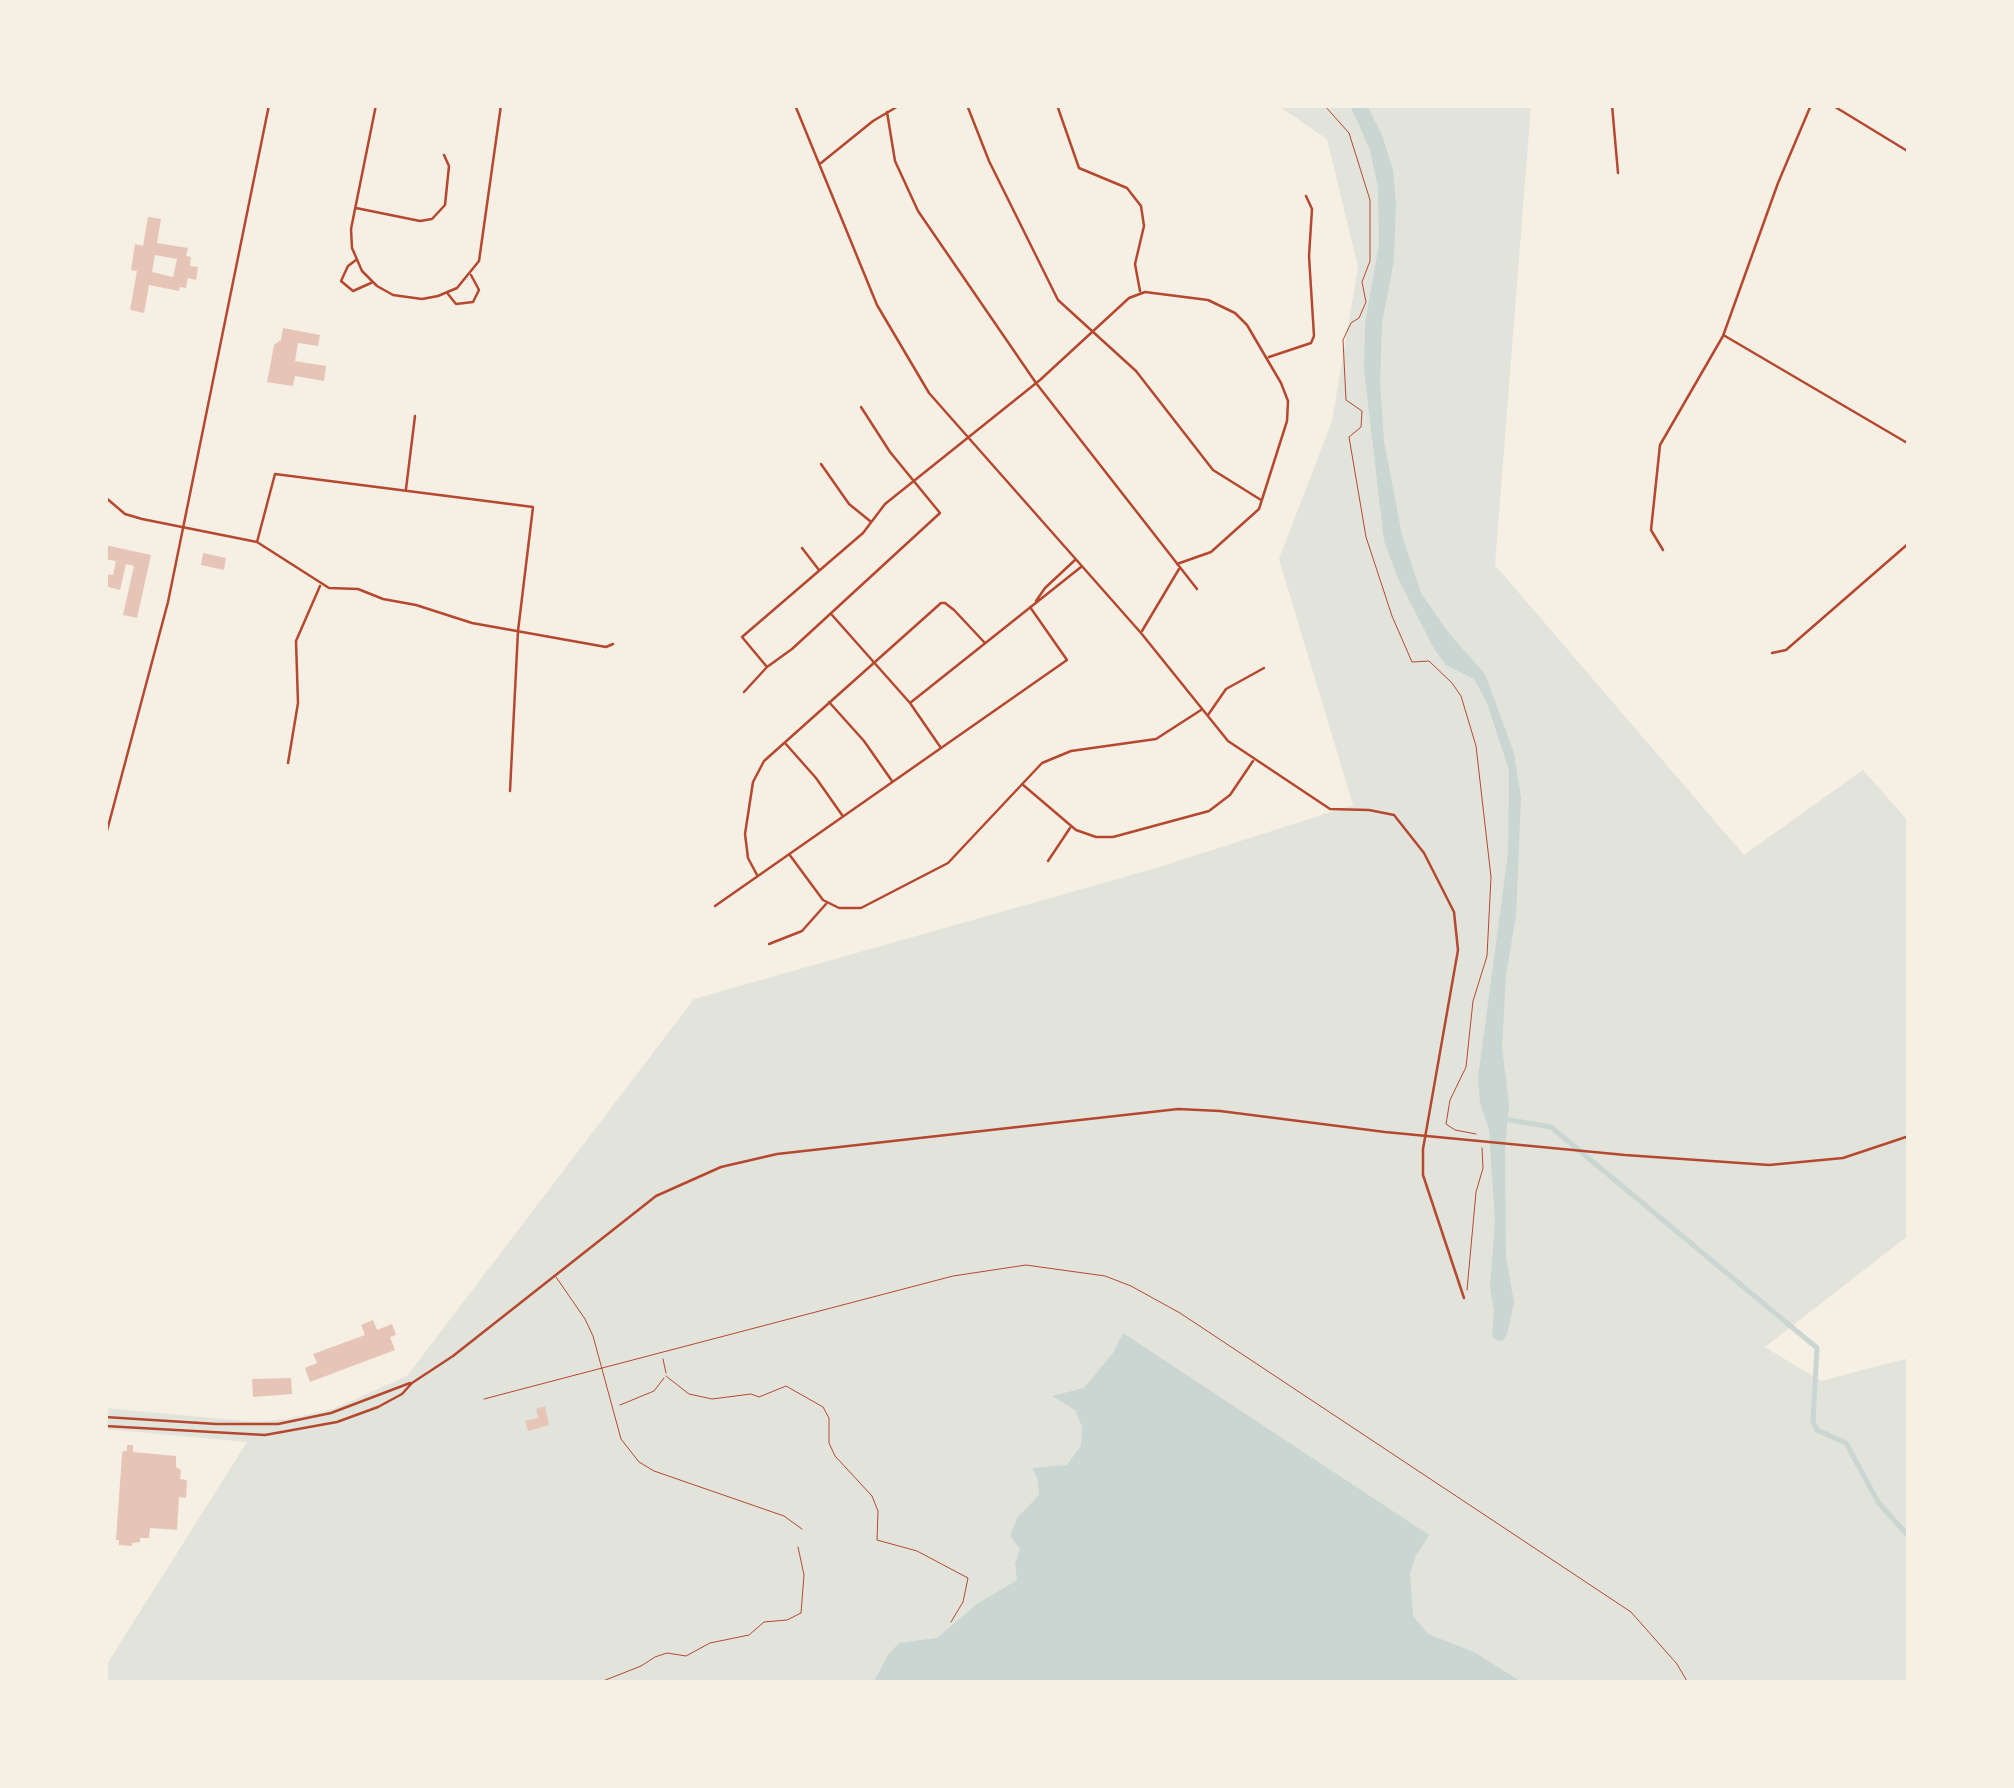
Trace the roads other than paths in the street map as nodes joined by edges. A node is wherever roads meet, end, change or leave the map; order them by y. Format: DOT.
graph roads {
  1 [pos="269,105"];
  2 [pos="376,105"];
  3 [pos="501,105"];
  4 [pos="795,105"];
  5 [pos="900,105"];
  6 [pos="967,105"];
  7 [pos="1058,105"];
  8 [pos="1612,105"];
  9 [pos="1810,105"];
  10 [pos="1832,105"];
  11 [pos="887,112"];
  12 [pos="1909,152"];
  13 [pos="444,155"];
  14 [pos="818,165"];
  15 [pos="1618,173"];
  16 [pos="1306,196"];
  17 [pos="355,208"];
  18 [pos="356,260"];
  19 [pos="470,275"];
  20 [pos="372,282"];
  21 [pos="1140,292"];
  22 [pos="448,293"];
  23 [pos="1094,331"];
  24 [pos="1724,336"];
  25 [pos="1266,358"];
  26 [pos="1036,383"];
  27 [pos="861,407"];
  28 [pos="415,416"];
  29 [pos="967,436"];
  30 [pos="1909,444"];
  31 [pos="821,464"];
  32 [pos="914,482"];
  33 [pos="406,491"];
  34 [pos="105,497"];
  35 [pos="1262,501"];
  36 [pos="871,522"];
  37 [pos="183,527"];
  38 [pos="257,542"];
  39 [pos="1909,543"];
  40 [pos="802,548"];
  41 [pos="1663,550"];
  42 [pos="1076,559"];
  43 [pos="1082,566"];
  44 [pos="1178,566"];
  45 [pos="820,571"];
  46 [pos="321,584"];
  47 [pos="1197,589"];
  48 [pos="1036,603"];
  49 [pos="1014,608"];
  50 [pos="1030,608"];
  51 [pos="830,614"];
  52 [pos="1020,616"];
  53 [pos="518,631"];
  54 [pos="1141,633"];
  55 [pos="613,644"];
  56 [pos="984,644"];
  57 [pos="1772,653"];
  58 [pos="874,662"];
  59 [pos="767,667"];
  60 [pos="1264,668"];
  61 [pos="744,692"];
  62 [pos="829,702"];
  63 [pos="910,703"];
  64 [pos="1202,709"];
  65 [pos="1207,716"];
  66 [pos="784,742"];
  67 [pos="942,749"];
  68 [pos="1254,760"];
  69 [pos="288,763"];
  70 [pos="893,782"];
  71 [pos="1022,784"];
  72 [pos="510,791"];
  73 [pos="843,816"];
  74 [pos="1070,827"];
  75 [pos="105,838"];
  76 [pos="789,854"];
  77 [pos="1048,862"];
  78 [pos="758,876"];
  79 [pos="827,902"];
  80 [pos="714,906"];
  81 [pos="769,944"];
  82 [pos="1909,1136"];
  83 [pos="554,1275"];
  84 [pos="1464,1298"];
  85 [pos="602,1369"];
  86 [pos="412,1383"];
  87 [pos="484,1399"];
  88 [pos="350,1407"];
  89 [pos="105,1416"];
  90 [pos="354,1416"];
  91 [pos="119,1418"];
  92 [pos="278,1424"];
  93 [pos="105,1426"];
  94 [pos="118,1426"];
  95 [pos="278,1434"];
  96 [pos="802,1529"];
  97 [pos="1688,1683"];
  1 -- 37 [label="street"];
  2 -- 17 [label="street"];
  3 -- 19 [label="street"];
  4 -- 14 [label="street"];
  5 -- 11 [label="street"];
  6 -- 23 [label="street"];
  7 -- 21 [label="street"];
  8 -- 15 [label="street"];
  9 -- 24 [label="street"];
  10 -- 12 [label="street"];
  11 -- 14 [label="street"];
  11 -- 26 [label="street"];
  13 -- 17 [label="street"];
  14 -- 29 [label="street"];
  16 -- 25 [label="street"];
  17 -- 18 [label="street"];
  18 -- 20 [label="street"];
  18 -- 20 [label="street"];
  19 -- 22 [label="street"];
  19 -- 22 [label="street"];
  20 -- 22 [label="street"];
  21 -- 23 [label="street"];
  21 -- 25 [label="street"];
  23 -- 26 [label="street"];
  23 -- 35 [label="street"];
  24 -- 30 [label="street"];
  24 -- 41 [label="street"];
  25 -- 35 [label="street"];
  26 -- 29 [label="street"];
  26 -- 44 [label="street"];
  27 -- 32 [label="street"];
  28 -- 33 [label="street"];
  29 -- 32 [label="street"];
  29 -- 42 [label="street"];
  31 -- 36 [label="street"];
  32 -- 36 [label="street"];
  32 -- 51 [label="street"];
  33 -- 38 [label="street"];
  33 -- 53 [label="street"];
  34 -- 37 [label="street"];
  35 -- 44 [label="street"];
  36 -- 45 [label="street"];
  37 -- 38 [label="street"];
  37 -- 75 [label="street"];
  38 -- 46 [label="street"];
  39 -- 57 [label="street"];
  40 -- 45 [label="street"];
  42 -- 43 [label="street"];
  42 -- 48 [label="street"];
  43 -- 48 [label="street"];
  43 -- 54 [label="street"];
  44 -- 47 [label="street"];
  44 -- 54 [label="street"];
  45 -- 59 [label="street"];
  46 -- 53 [label="street"];
  46 -- 69 [label="street"];
  48 -- 50 [label="street"];
  49 -- 52 [label="street"];
  50 -- 52 [label="street"];
  50 -- 67 [label="street"];
  51 -- 58 [label="street"];
  51 -- 59 [label="street"];
  52 -- 56 [label="street"];
  53 -- 55 [label="street"];
  53 -- 72 [label="street"];
  54 -- 64 [label="street"];
  56 -- 58 [label="street"];
  56 -- 63 [label="street"];
  58 -- 62 [label="street"];
  58 -- 63 [label="street"];
  59 -- 61 [label="street"];
  60 -- 65 [label="street"];
  62 -- 66 [label="street"];
  62 -- 70 [label="street"];
  63 -- 67 [label="street"];
  64 -- 65 [label="street"];
  64 -- 71 [label="street"];
  65 -- 68 [label="street"];
  66 -- 73 [label="street"];
  66 -- 78 [label="street"];
  67 -- 70 [label="street"];
  68 -- 74 [label="street"];
  68 -- 84 [label="street"];
  70 -- 73 [label="street"];
  71 -- 74 [label="street"];
  71 -- 79 [label="street"];
  73 -- 76 [label="street"];
  74 -- 77 [label="street"];
  76 -- 78 [label="street"];
  76 -- 79 [label="street"];
  78 -- 80 [label="street"];
  79 -- 81 [label="street"];
  82 -- 83 [label="street"];
  83 -- 85 [label="lane"];
  83 -- 86 [label="street"];
  85 -- 87 [label="lane"];
  85 -- 96 [label="lane"];
  85 -- 97 [label="lane"];
  86 -- 88 [label="street"];
  86 -- 90 [label="street"];
  88 -- 90 [label="street"];
  88 -- 92 [label="street"];
  89 -- 91 [label="street"];
  90 -- 95 [label="street"];
  91 -- 92 [label="street"];
  91 -- 94 [label="street"];
  92 -- 95 [label="street"];
  93 -- 94 [label="street"];
  94 -- 95 [label="street"];
}
